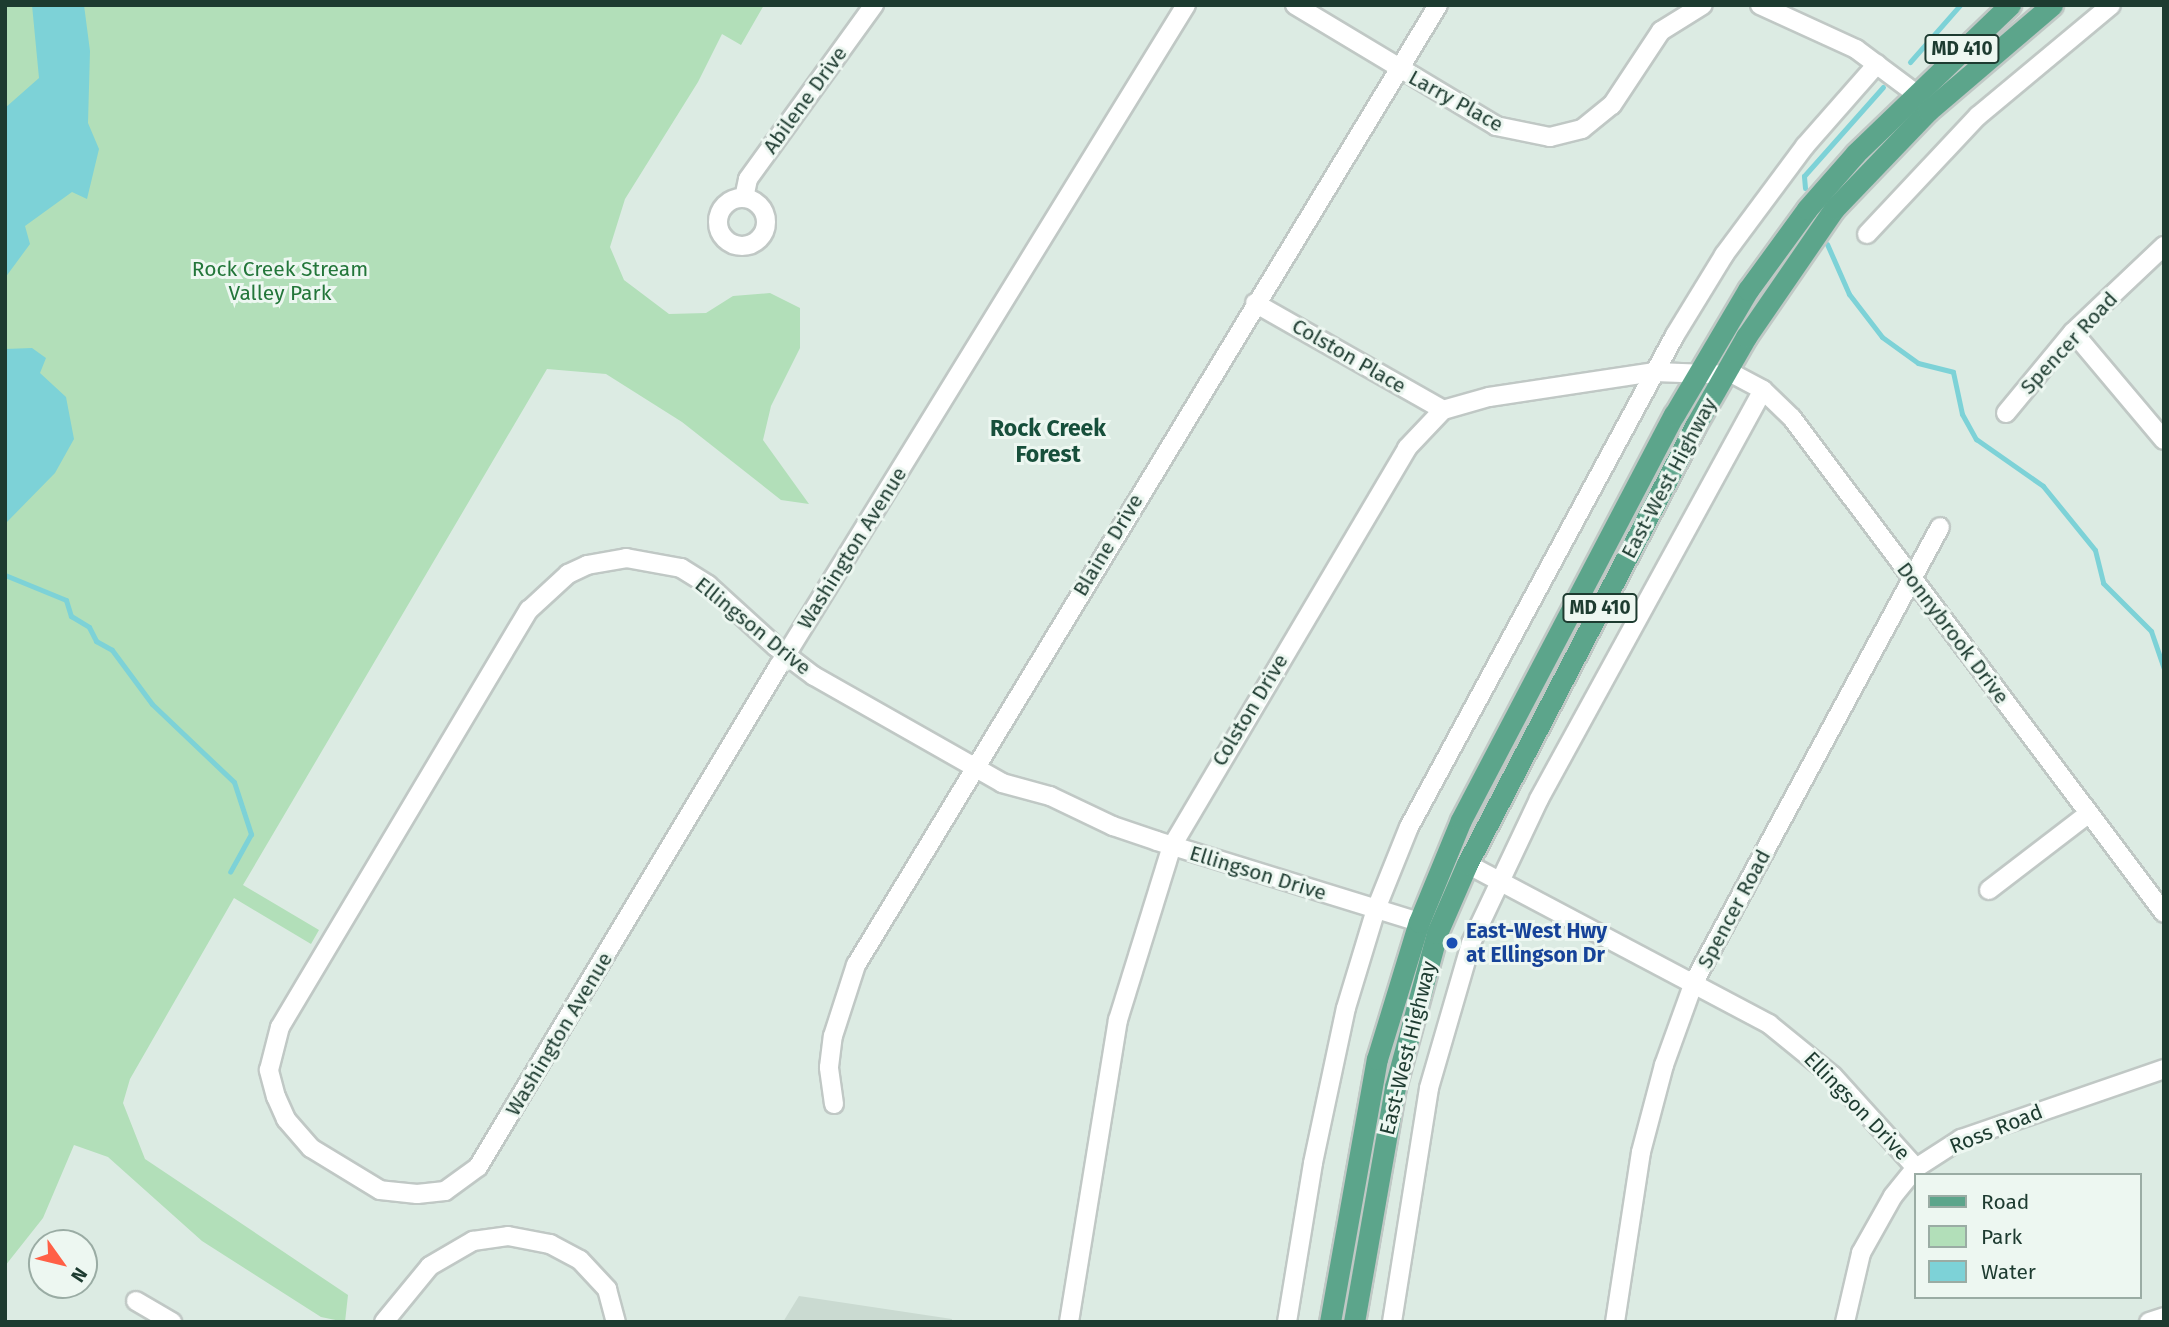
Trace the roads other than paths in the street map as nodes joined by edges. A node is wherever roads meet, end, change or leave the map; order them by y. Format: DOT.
graph roads {
  1 [pos="874,5"];
  2 [pos="1186,5"];
  3 [pos="1295,5"];
  4 [pos="1438,5"];
  5 [pos="1703,5"];
  6 [pos="1760,5"];
  7 [pos="2010,5"];
  8 [pos="2052,5"];
  9 [pos="2111,5"];
  10 [pos="1877,64"];
  11 [pos="1398,69"];
  12 [pos="1915,93"];
  13 [pos="744,198"];
  14 [pos="1867,234"];
  15 [pos="2164,246"];
  16 [pos="1255,303"];
  17 [pos="2073,332"];
  18 [pos="1699,370"];
  19 [pos="1655,372"];
  20 [pos="1725,373"];
  21 [pos="1763,390"];
  22 [pos="1443,410"];
  23 [pos="2006,413"];
  24 [pos="2164,440"];
  25 [pos="1940,527"];
  26 [pos="1911,576"];
  27 [pos="786,655"];
  28 [pos="972,769"];
  29 [pos="2088,814"];
  30 [pos="1172,846"];
  31 [pos="1466,864"];
  32 [pos="1499,880"];
  33 [pos="1989,890"];
  34 [pos="1376,909"];
  35 [pos="2164,913"];
  36 [pos="1419,922"];
  37 [pos="1694,982"];
  38 [pos="2164,1069"];
  39 [pos="834,1104"];
  40 [pos="1916,1168"];
  41 [pos="445,1191"];
  42 [pos="136,1301"];
  43 [pos="2164,1317"];
  44 [pos="172,1322"];
  45 [pos="384,1322"];
  46 [pos="617,1322"];
  47 [pos="1069,1322"];
  48 [pos="1287,1322"];
  49 [pos="1330,1322"];
  50 [pos="1354,1322"];
  51 [pos="1392,1322"];
  52 [pos="1615,1322"];
  53 [pos="1844,1322"];
  54 [pos="2149,1322"];
  1 -- 13 [label="street, Abilene Drive"];
  2 -- 27 [label="street, Washington Avenue"];
  3 -- 11 [label="street, Larry Place"];
  4 -- 11 [label="street, Blaine Drive"];
  5 -- 11 [label="street, Larry Place"];
  6 -- 10 [label="street"];
  7 -- 12 [label="main road, East-West Highway / MD 410"];
  8 -- 20 [label="main road, East-West Highway / MD 410"];
  9 -- 14 [label="street"];
  10 -- 12 [label="street"];
  10 -- 19 [label="street"];
  11 -- 16 [label="street, Blaine Drive"];
  12 -- 18 [label="main road, East-West Highway / MD 410"];
  15 -- 17 [label="street, Spencer Road"];
  16 -- 22 [label="street, Colston Place"];
  16 -- 28 [label="street, Blaine Drive"];
  17 -- 23 [label="street, Spencer Road"];
  17 -- 24 [label="street"];
  18 -- 19 [label="street"];
  18 -- 20 [label="street"];
  18 -- 36 [label="main road, East-West Highway / MD 410"];
  19 -- 22 [label="street"];
  19 -- 34 [label="street"];
  20 -- 21 [label="street, Donnybrook Drive"];
  20 -- 31 [label="main road, East-West Highway / MD 410"];
  21 -- 26 [label="street, Donnybrook Drive"];
  21 -- 32 [label="street, East-West Highway"];
  22 -- 30 [label="street, Colston Drive"];
  25 -- 26 [label="street, Spencer Road"];
  26 -- 29 [label="street, Donnybrook Drive"];
  26 -- 37 [label="street, Spencer Road"];
  27 -- 28 [label="street, Ellingson Drive"];
  27 -- 41 [label="street, Washington Avenue"];
  27 -- 41 [label="street, Ellingson Drive"];
  28 -- 30 [label="street, Ellingson Drive"];
  28 -- 39 [label="street, Blaine Drive"];
  29 -- 33 [label="street"];
  29 -- 35 [label="street, Donnybrook Drive"];
  30 -- 34 [label="street, Ellingson Drive"];
  30 -- 47 [label="street, Colston Drive"];
  31 -- 32 [label="street, Ellingson Drive"];
  31 -- 50 [label="main road, East-West Highway / MD 410"];
  32 -- 37 [label="street, Ellingson Drive"];
  32 -- 51 [label="street, East-West Highway"];
  34 -- 36 [label="street, Ellingson Drive"];
  34 -- 48 [label="street"];
  36 -- 49 [label="main road, East-West Highway / MD 410"];
  37 -- 40 [label="street, Ellingson Drive"];
  37 -- 52 [label="street, Spencer Road"];
  38 -- 40 [label="street, Ross Road"];
  40 -- 53 [label="street, Ross Road"];
  42 -- 44 [label="street"];
  43 -- 54 [label="street"];
  45 -- 46 [label="street"];
}
